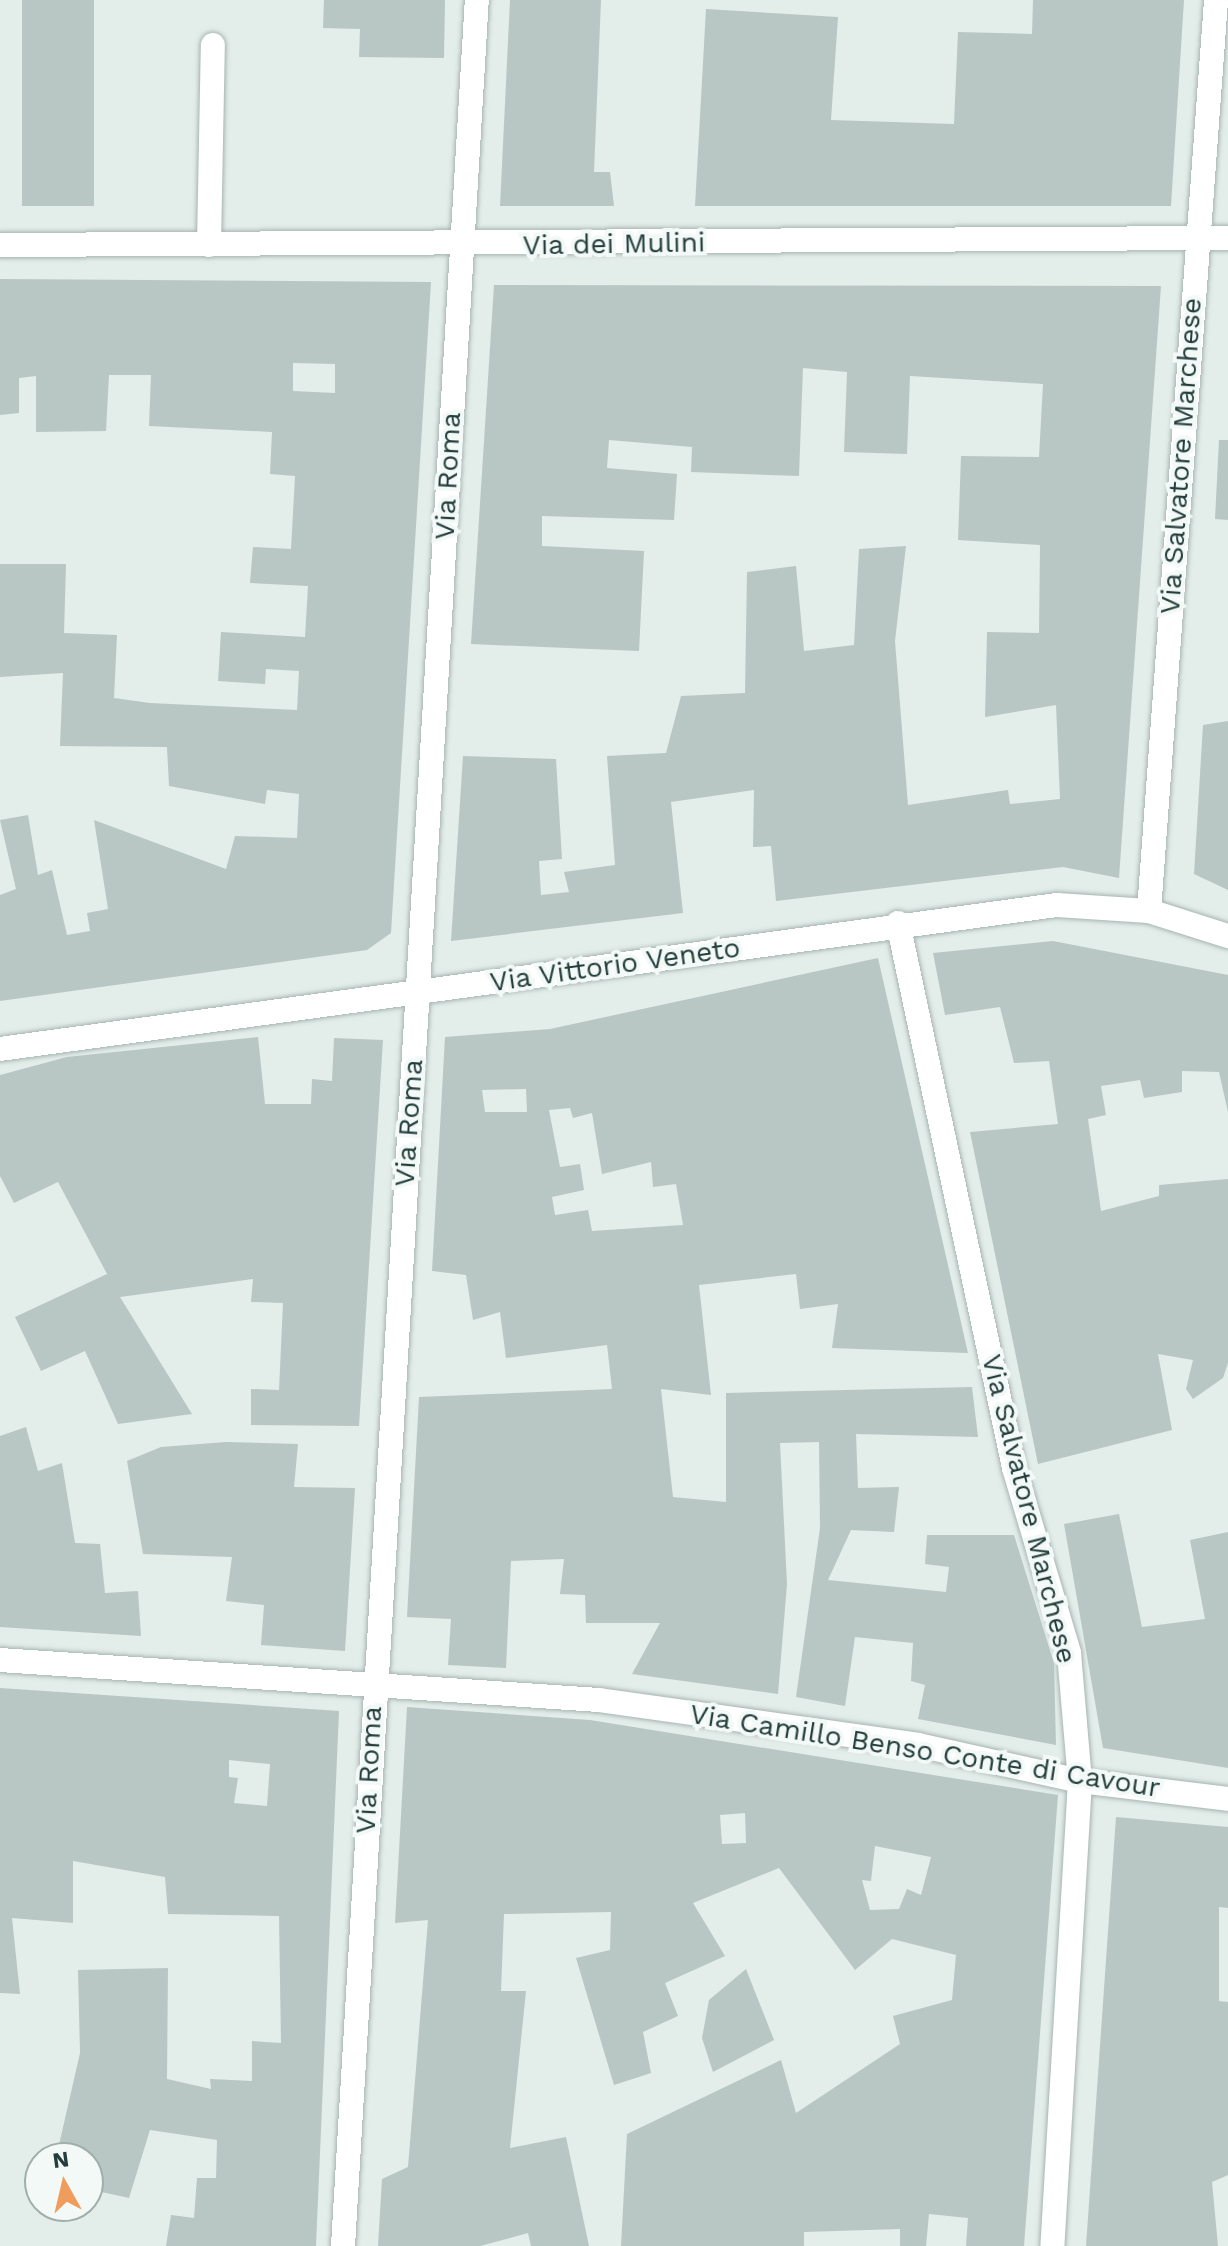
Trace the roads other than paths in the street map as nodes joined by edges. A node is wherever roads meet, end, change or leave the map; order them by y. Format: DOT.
graph roads {
  1 [pos="477,0"];
  2 [pos="1216,0"];
  3 [pos="213,45"];
  4 [pos="1196,238"];
  5 [pos="1228,238"];
  6 [pos="0,245"];
  7 [pos="209,245"];
  8 [pos="462,245"];
  9 [pos="1149,911"];
  10 [pos="898,923"];
  11 [pos="1228,936"];
  12 [pos="417,994"];
  13 [pos="0,1049"];
  14 [pos="0,1660"];
  15 [pos="374,1682"];
  16 [pos="1080,1781"];
  17 [pos="1228,1799"];
  18 [pos="343,2246"];
  19 [pos="1052,2246"];
  1 -- 8 [label="street, Via Roma"];
  2 -- 4 [label="street, Via Salvatore Marchese"];
  3 -- 7 [label="street"];
  4 -- 5 [label="street, Via dei Mulini"];
  4 -- 8 [label="street, Via dei Mulini"];
  4 -- 9 [label="street, Via Salvatore Marchese"];
  6 -- 7 [label="street, Via dei Mulini"];
  7 -- 8 [label="street, Via dei Mulini"];
  8 -- 12 [label="street, Via Roma"];
  9 -- 10 [label="street, Via Vittorio Veneto"];
  9 -- 11 [label="street, Via Vittorio Veneto"];
  10 -- 12 [label="street, Via Vittorio Veneto"];
  10 -- 16 [label="street, Via Salvatore Marchese"];
  12 -- 13 [label="street, Via Vittorio Veneto"];
  12 -- 15 [label="street, Via Roma"];
  14 -- 15 [label="street, Via Camillo Benso Conte di Cavour"];
  15 -- 16 [label="street, Via Camillo Benso Conte di Cavour"];
  15 -- 18 [label="street, Via Roma"];
  16 -- 17 [label="street, Via Camillo Benso Conte di Cavour"];
  16 -- 19 [label="street, Via Salvatore Marchese"];
}
